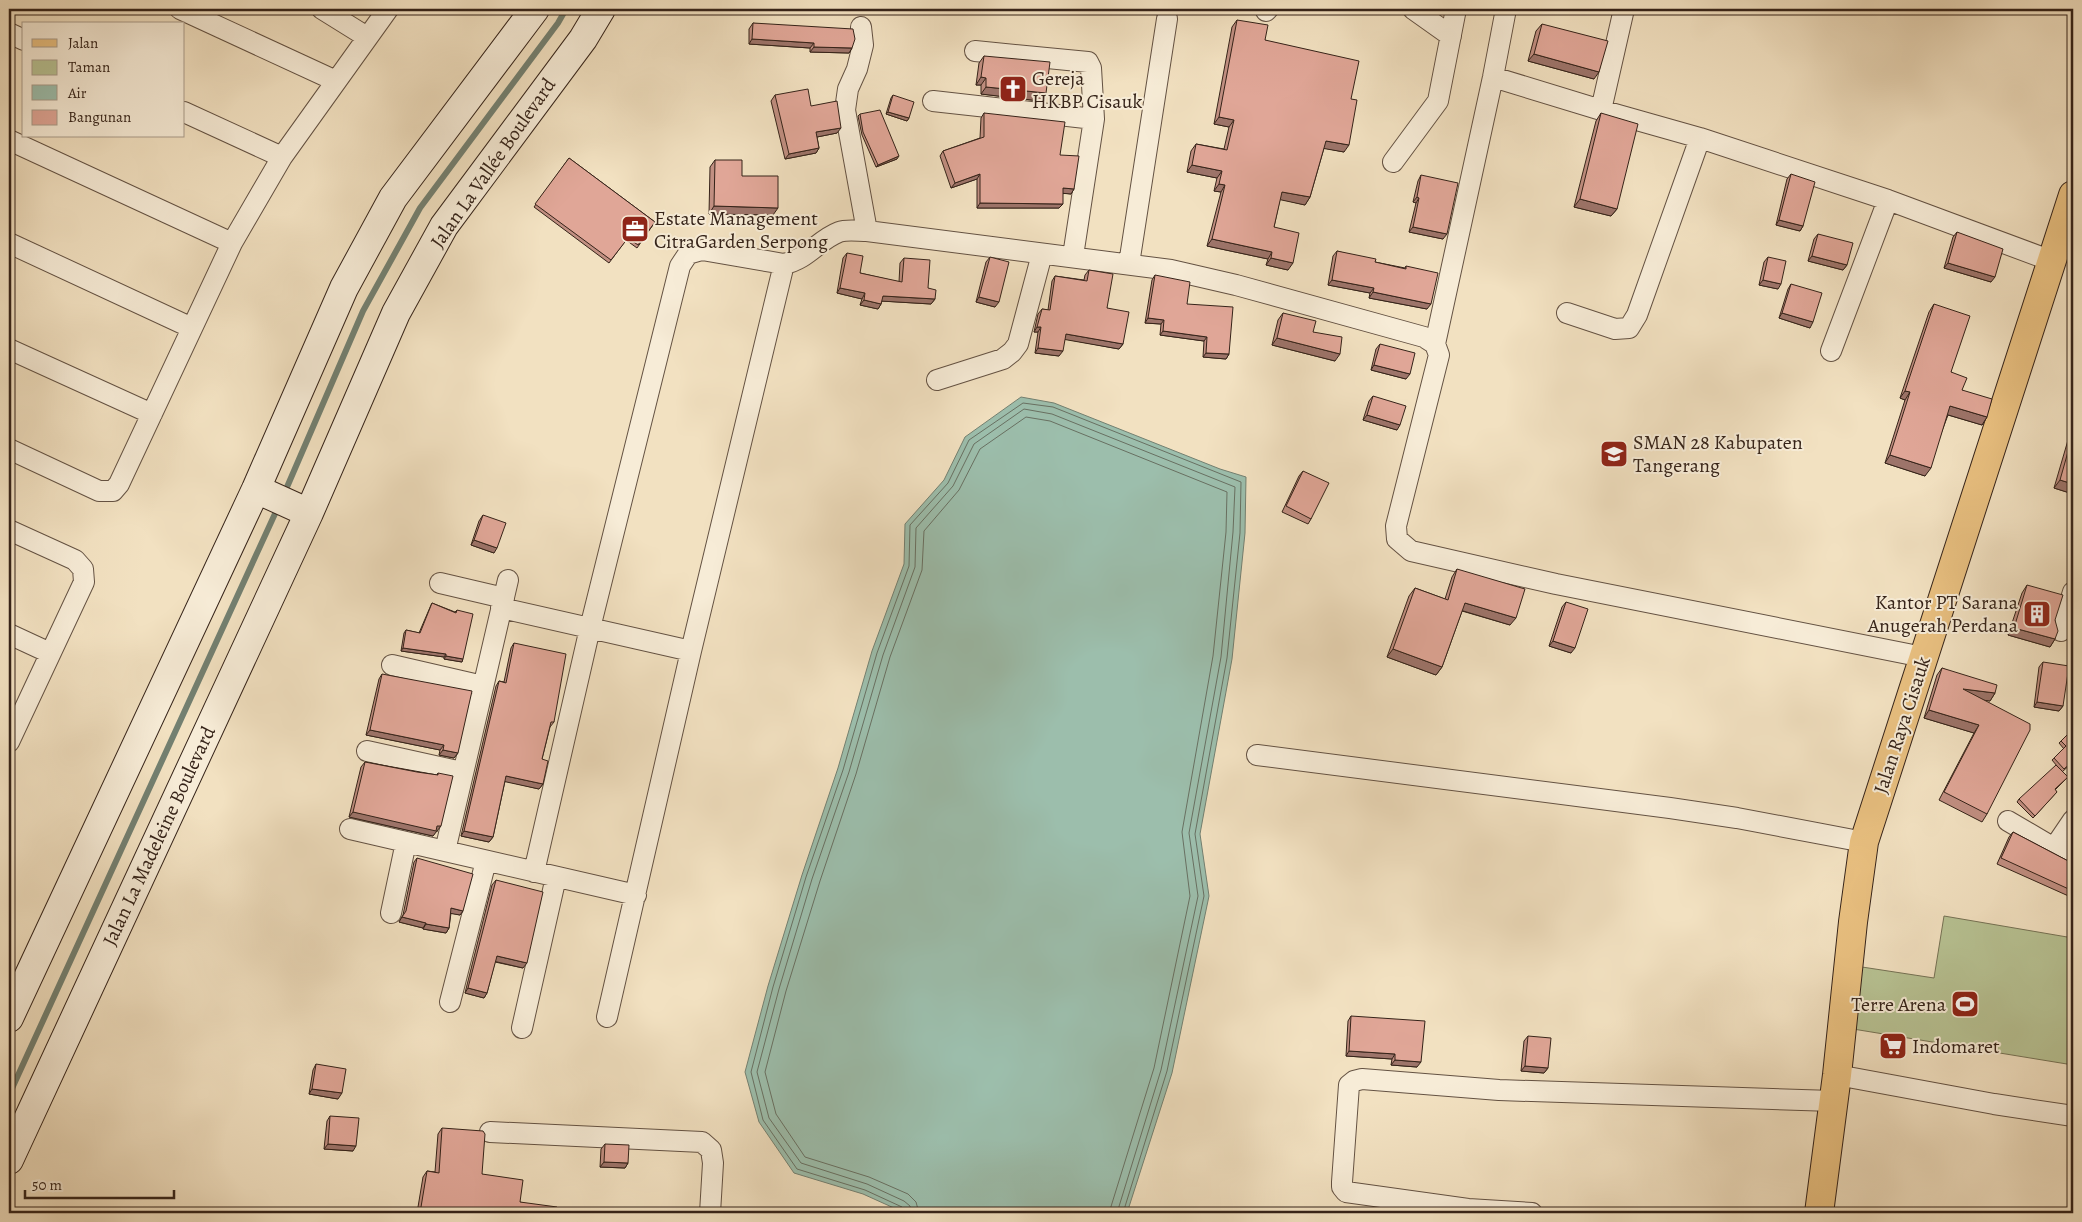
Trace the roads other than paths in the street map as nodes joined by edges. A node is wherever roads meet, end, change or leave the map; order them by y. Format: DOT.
graph roads {
  1 [pos="180,9"];
  2 [pos="322,9"];
  3 [pos="388,9"];
  4 [pos="535,9"];
  5 [pos="601,9"];
  6 [pos="1413,9"];
  7 [pos="1456,9"];
  8 [pos="1506,9"];
  9 [pos="1624,9"];
  10 [pos="1167,19"];
  11 [pos="861,27"];
  12 [pos="9,33"];
  13 [pos="1451,36"];
  14 [pos="367,37"];
  15 [pos="22,39"];
  16 [pos="975,51"];
  17 [pos="1493,77"];
  18 [pos="336,81"];
  19 [pos="933,101"];
  20 [pos="1601,110"];
  21 [pos="185,112"];
  22 [pos="1094,119"];
  23 [pos="1700,138"];
  24 [pos="9,140"];
  25 [pos="282,156"];
  26 [pos="1393,162"];
  27 [pos="2073,195"];
  28 [pos="1888,200"];
  29 [pos="867,230"];
  30 [pos="9,243"];
  31 [pos="232,243"];
  32 [pos="1042,254"];
  33 [pos="1073,256"];
  34 [pos="2052,261"];
  35 [pos="784,264"];
  36 [pos="1129,264"];
  37 [pos="1567,313"];
  38 [pos="192,328"];
  39 [pos="1435,344"];
  40 [pos="9,349"];
  41 [pos="1832,351"];
  42 [pos="937,380"];
  43 [pos="152,414"];
  44 [pos="9,449"];
  45 [pos="256,489"];
  46 [pos="309,513"];
  47 [pos="9,530"];
  48 [pos="440,583"];
  49 [pos="2073,592"];
  50 [pos="504,595"];
  51 [pos="590,628"];
  52 [pos="2061,631"];
  53 [pos="9,634"];
  54 [pos="691,651"];
  55 [pos="50,653"];
  56 [pos="1923,657"];
  57 [pos="392,665"];
  58 [pos="483,686"];
  59 [pos="9,741"];
  60 [pos="367,751"];
  61 [pos="1257,755"];
  62 [pos="462,772"];
  63 [pos="2073,820"];
  64 [pos="2008,821"];
  65 [pos="350,829"];
  66 [pos="406,842"];
  67 [pos="1864,842"];
  68 [pos="2054,848"];
  69 [pos="445,851"];
  70 [pos="2073,857"];
  71 [pos="486,861"];
  72 [pos="534,872"];
  73 [pos="556,877"];
  74 [pos="636,895"];
  75 [pos="391,913"];
  76 [pos="450,1002"];
  77 [pos="607,1017"];
  78 [pos="9,1018"];
  79 [pos="522,1028"];
  80 [pos="1835,1088"];
  81 [pos="2073,1116"];
  82 [pos="490,1132"];
  83 [pos="9,1160"];
  84 [pos="1467,1211"];
  85 [pos="710,1213"];
  86 [pos="1532,1213"];
  87 [pos="1819,1213"];
  1 -- 18 [label="street"];
  2 -- 14 [label="street"];
  3 -- 14 [label="street"];
  4 -- 45 [label="street"];
  5 -- 46 [label="street, Jalan La Vallée Boulevard"];
  6 -- 13 [label="street"];
  7 -- 13 [label="street"];
  8 -- 17 [label="street"];
  9 -- 20 [label="street"];
  10 -- 36 [label="street"];
  11 -- 29 [label="street"];
  12 -- 15 [label="street"];
  13 -- 26 [label="street"];
  14 -- 18 [label="street"];
  16 -- 22 [label="street"];
  17 -- 20 [label="street"];
  17 -- 39 [label="street"];
  18 -- 25 [label="street"];
  19 -- 22 [label="street"];
  20 -- 23 [label="street"];
  21 -- 25 [label="street"];
  22 -- 33 [label="street"];
  23 -- 28 [label="street"];
  23 -- 37 [label="street"];
  24 -- 31 [label="street"];
  25 -- 31 [label="street"];
  27 -- 34 [label="main road, Jalan Raya Cisauk"];
  28 -- 34 [label="street"];
  28 -- 41 [label="street"];
  29 -- 32 [label="street"];
  29 -- 35 [label="street"];
  30 -- 38 [label="street"];
  31 -- 38 [label="street"];
  32 -- 33 [label="street"];
  32 -- 42 [label="street"];
  33 -- 36 [label="street"];
  34 -- 56 [label="main road, Jalan Raya Cisauk"];
  35 -- 51 [label="street"];
  35 -- 54 [label="street"];
  36 -- 39 [label="street"];
  38 -- 43 [label="street"];
  39 -- 56 [label="street"];
  40 -- 43 [label="street"];
  43 -- 44 [label="street"];
  45 -- 46 [label="street"];
  45 -- 78 [label="street"];
  46 -- 83 [label="street, Jalan La Madeleine Boulevard"];
  47 -- 55 [label="street"];
  48 -- 50 [label="street"];
  49 -- 52 [label="street"];
  50 -- 51 [label="street"];
  50 -- 58 [label="street"];
  51 -- 54 [label="street"];
  51 -- 72 [label="street"];
  53 -- 55 [label="street"];
  54 -- 74 [label="street"];
  55 -- 59 [label="street"];
  56 -- 67 [label="main road, Jalan Raya Cisauk"];
  57 -- 58 [label="street"];
  58 -- 62 [label="street"];
  60 -- 62 [label="street"];
  61 -- 67 [label="street"];
  62 -- 69 [label="street"];
  63 -- 68 [label="street"];
  64 -- 68 [label="street"];
  65 -- 66 [label="street"];
  66 -- 69 [label="street"];
  66 -- 75 [label="street"];
  67 -- 80 [label="main road, Jalan Raya Cisauk"];
  68 -- 70 [label="street"];
  69 -- 71 [label="street"];
  71 -- 72 [label="street"];
  71 -- 76 [label="street"];
  72 -- 73 [label="street"];
  73 -- 74 [label="street"];
  73 -- 79 [label="street"];
  74 -- 77 [label="street"];
  80 -- 81 [label="street"];
  80 -- 84 [label="street"];
  80 -- 87 [label="main road, Jalan Raya Cisauk"];
  82 -- 85 [label="street"];
  84 -- 86 [label="street"];
}
